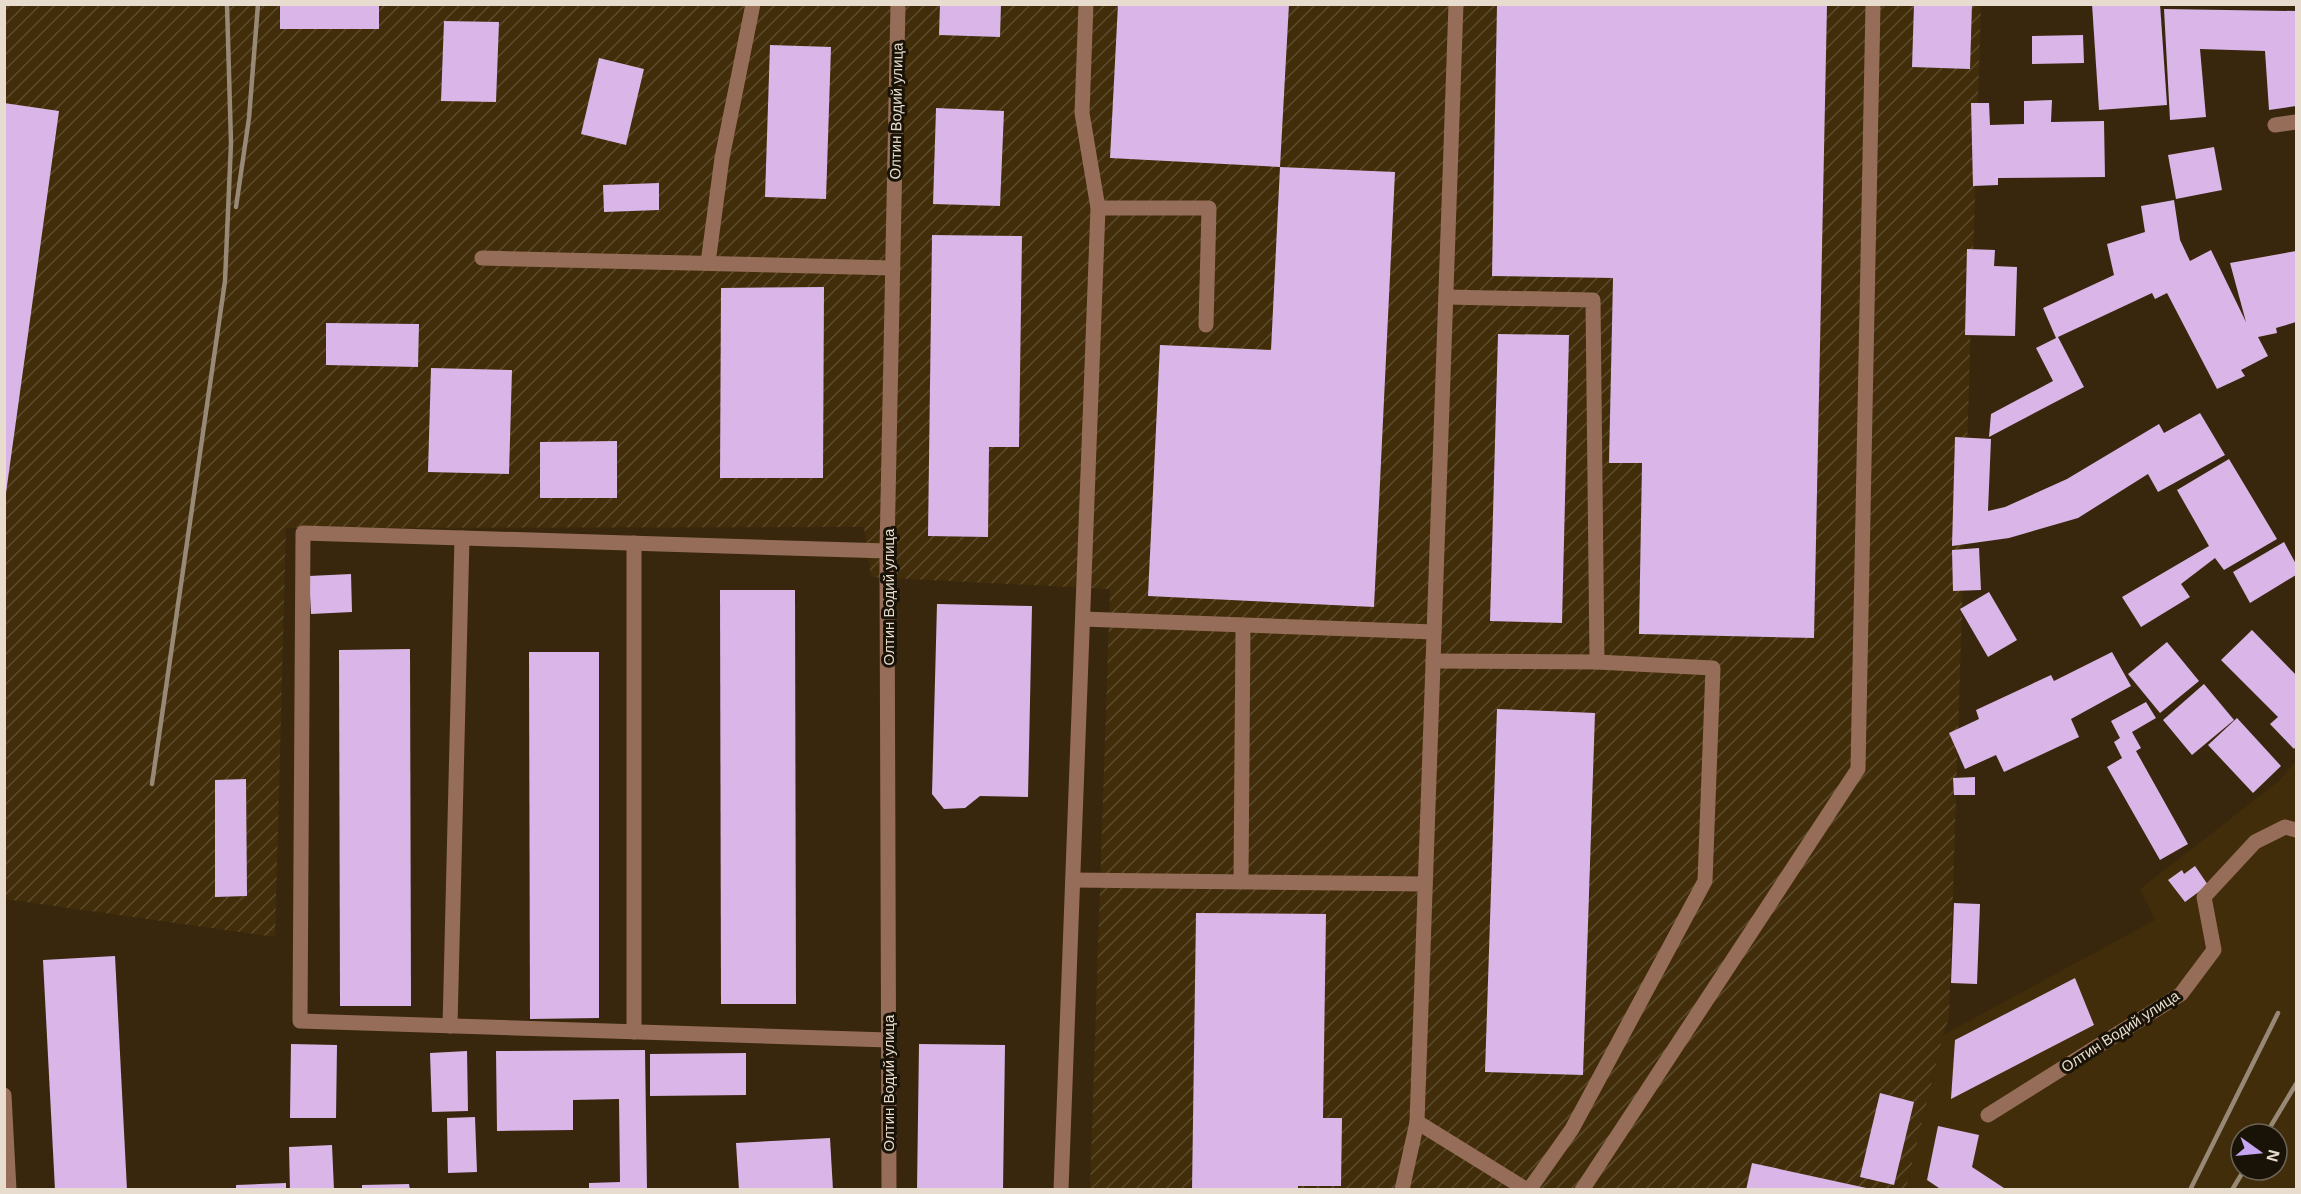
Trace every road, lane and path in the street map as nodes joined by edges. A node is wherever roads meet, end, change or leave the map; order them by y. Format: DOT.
graph roads {
  1 [pos="753,4"];
  2 [pos="898,4"];
  3 [pos="1086,4"];
  4 [pos="1456,4"];
  5 [pos="1873,4"];
  6 [pos="2296,122"];
  7 [pos="2275,125"];
  8 [pos="1098,208"];
  9 [pos="482,258"];
  10 [pos="708,263"];
  11 [pos="892,268"];
  12 [pos="1446,297"];
  13 [pos="1206,325"];
  14 [pos="462,538"];
  15 [pos="634,543"];
  16 [pos="887,551"];
  17 [pos="1083,619"];
  18 [pos="1244,626"];
  19 [pos="1434,632"];
  20 [pos="1433,661"];
  21 [pos="1597,662"];
  22 [pos="2296,830"];
  23 [pos="1072,880"];
  24 [pos="1241,881"];
  25 [pos="1425,884"];
  26 [pos="450,1026"];
  27 [pos="634,1032"];
  28 [pos="888,1040"];
  29 [pos="4,1095"];
  30 [pos="1988,1115"];
  31 [pos="1417,1122"];
  32 [pos="9,1190"];
  33 [pos="889,1190"];
  34 [pos="1061,1190"];
  35 [pos="1402,1190"];
  36 [pos="1528,1190"];
  37 [pos="1582,1190"];
  1 -- 10 [label="street"];
  2 -- 11 [label="street, Олтин Водий улица"];
  3 -- 8 [label="street"];
  4 -- 12 [label="street"];
  5 -- 37 [label="street"];
  6 -- 7 [label="street"];
  8 -- 13 [label="street"];
  8 -- 17 [label="street"];
  9 -- 10 [label="street"];
  10 -- 11 [label="street"];
  11 -- 16 [label="street, Олтин Водий улица"];
  12 -- 19 [label="street"];
  12 -- 21 [label="street"];
  14 -- 15 [label="street"];
  14 -- 26 [label="street"];
  14 -- 26 [label="street"];
  15 -- 16 [label="street"];
  15 -- 27 [label="street"];
  16 -- 28 [label="street, Олтин Водий улица"];
  17 -- 18 [label="street"];
  17 -- 23 [label="street"];
  18 -- 19 [label="street"];
  18 -- 24 [label="street"];
  19 -- 20 [label="street"];
  20 -- 21 [label="street"];
  20 -- 25 [label="street"];
  21 -- 36 [label="street"];
  22 -- 30 [label="street, Олтин Водий улица"];
  23 -- 24 [label="street"];
  23 -- 34 [label="street"];
  24 -- 25 [label="street"];
  25 -- 31 [label="street"];
  26 -- 27 [label="street"];
  27 -- 28 [label="street"];
  28 -- 33 [label="street, Олтин Водий улица"];
  29 -- 32 [label="street"];
  31 -- 35 [label="street"];
  31 -- 36 [label="street"];
}
